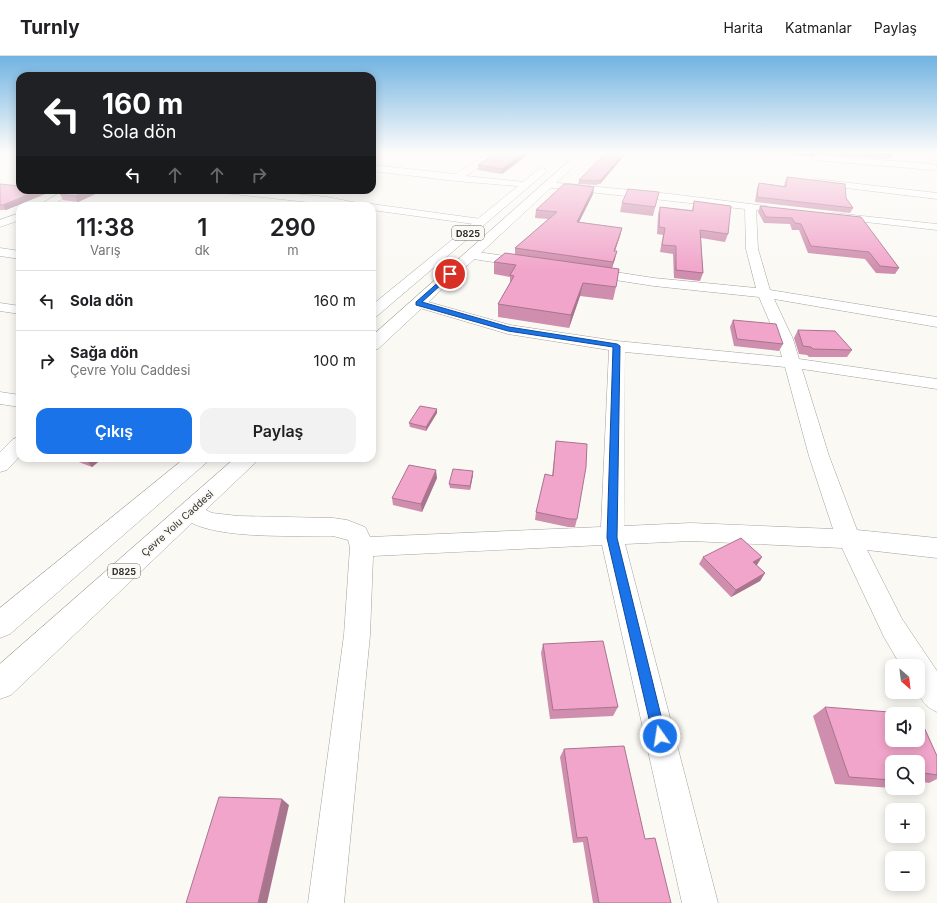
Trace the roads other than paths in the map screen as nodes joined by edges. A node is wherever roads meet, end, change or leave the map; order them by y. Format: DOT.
graph roads {
  1 [pos="517,192"];
  2 [pos="540,192"];
  3 [pos="610,192"];
  4 [pos="898,192"];
  5 [pos="64,194"];
  6 [pos="255,194"];
  7 [pos="334,194"];
  8 [pos="937,196"];
  9 [pos="50,202"];
  10 [pos="316,202"];
  11 [pos="325,202"];
  12 [pos="750,206"];
  13 [pos="376,208"];
  14 [pos="772,209"];
  15 [pos="825,215"];
  16 [pos="16,218"];
  17 [pos="481,222"];
  18 [pos="0,224"];
  19 [pos="937,227"];
  20 [pos="0,252"];
  21 [pos="16,254"];
  22 [pos="471,255"];
  23 [pos="540,265"];
  24 [pos="578,271"];
  25 [pos="764,293"];
  26 [pos="418,303"];
  27 [pos="0,307"];
  28 [pos="16,309"];
  29 [pos="376,310"];
  30 [pos="937,322"];
  31 [pos="376,341"];
  32 [pos="617,346"];
  33 [pos="793,363"];
  34 [pos="937,384"];
  35 [pos="0,398"];
  36 [pos="16,400"];
  37 [pos="16,448"];
  38 [pos="194,462"];
  39 [pos="244,462"];
  40 [pos="0,465"];
  41 [pos="189,511"];
  42 [pos="612,536"];
  43 [pos="849,539"];
  44 [pos="362,547"];
  45 [pos="937,548"];
  46 [pos="0,625"];
  47 [pos="913,659"];
  48 [pos="925,678"];
  49 [pos="0,684"];
  50 [pos="937,697"];
  51 [pos="326,903"];
  52 [pos="700,903"];
  1 -- 17 [label="highway, D825"];
  2 -- 22 [label="highway, D825"];
  3 -- 12 [label="street"];
  4 -- 8 [label="street"];
  5 -- 9 [label="street"];
  6 -- 10 [label="street"];
  7 -- 11 [label="street"];
  12 -- 14 [label="street"];
  12 -- 25 [label="street"];
  13 -- 17 [label="street"];
  15 -- 19 [label="street"];
  16 -- 18 [label="street"];
  17 -- 29 [label="highway, D825"];
  20 -- 21 [label="street"];
  22 -- 23 [label="street"];
  22 -- 26 [label="highway, D825"];
  24 -- 25 [label="street"];
  25 -- 30 [label="street"];
  25 -- 33 [label="street"];
  26 -- 31 [label="highway, D825"];
  26 -- 32 [label="street"];
  27 -- 28 [label="street"];
  32 -- 33 [label="street"];
  32 -- 42 [label="street"];
  33 -- 34 [label="street"];
  33 -- 43 [label="street"];
  35 -- 36 [label="street"];
  37 -- 40 [label="street"];
  38 -- 46 [label="highway"];
  39 -- 41 [label="highway, Çevre Yolu Caddesi / D825"];
  41 -- 44 [label="street"];
  41 -- 49 [label="highway, Çevre Yolu Caddesi / D825"];
  42 -- 43 [label="street"];
  42 -- 44 [label="street"];
  42 -- 52 [label="street"];
  43 -- 45 [label="street"];
  43 -- 47 [label="street"];
  44 -- 51 [label="street"];
  48 -- 50 [label="street"];
}
